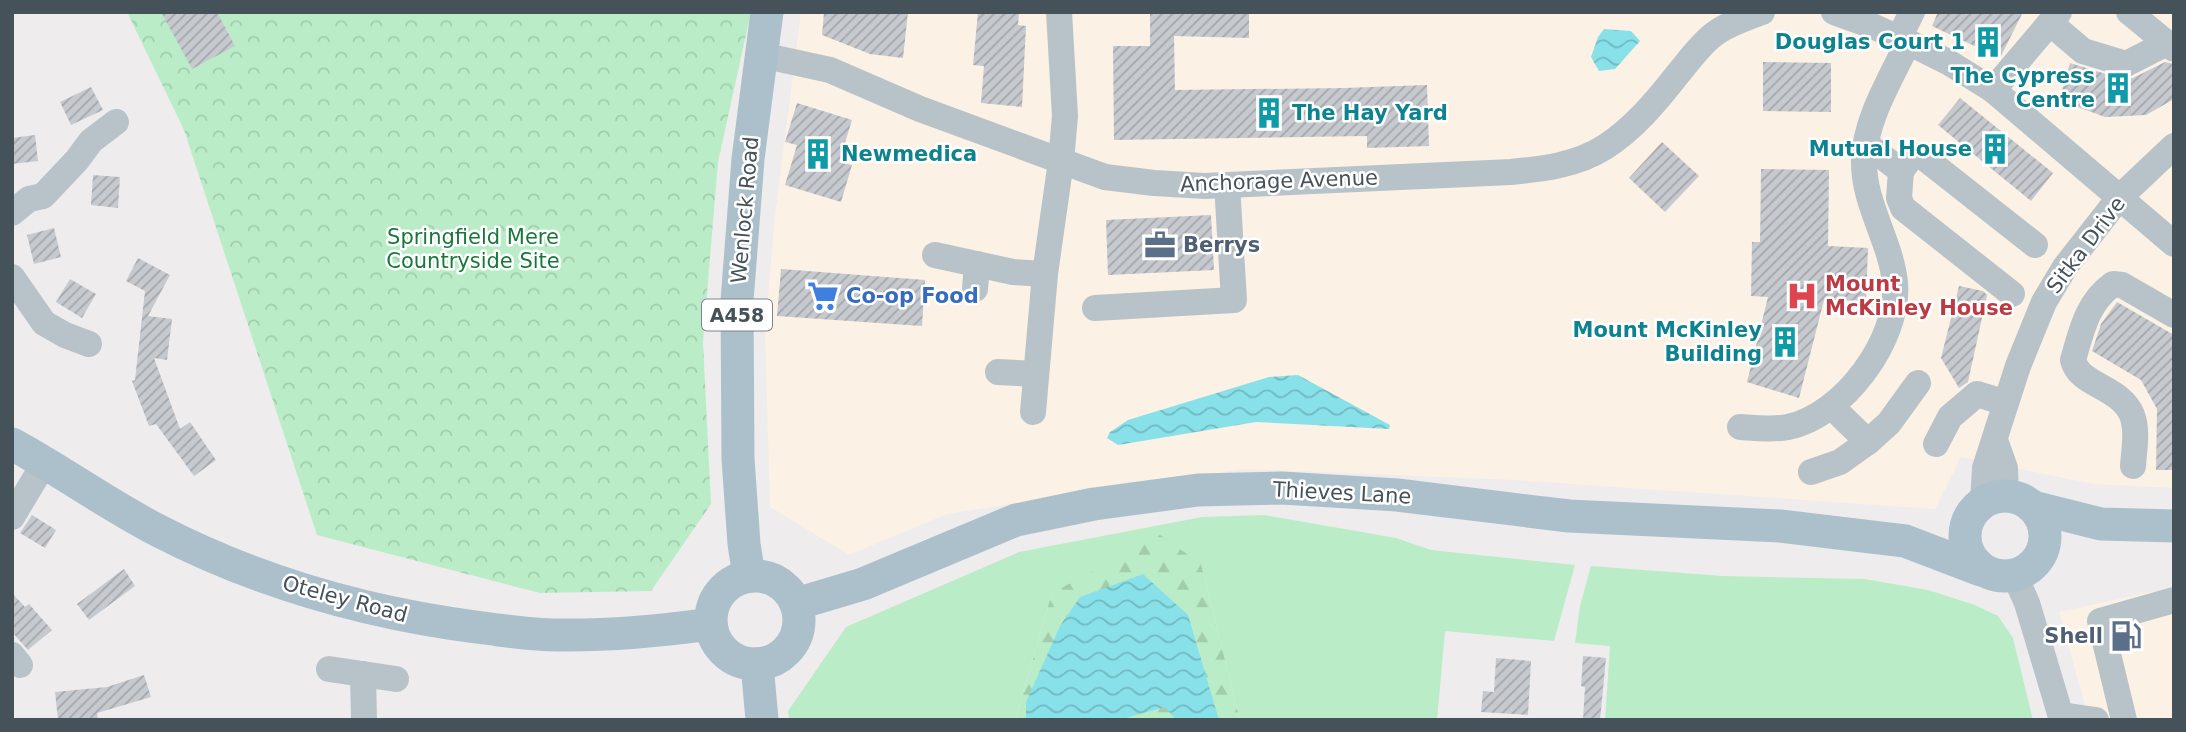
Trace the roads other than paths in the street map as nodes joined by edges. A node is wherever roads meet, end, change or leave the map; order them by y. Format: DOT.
graph roads {
  1 [pos="767,12"];
  2 [pos="1059,12"];
  3 [pos="1762,12"];
  4 [pos="1834,12"];
  5 [pos="1912,12"];
  6 [pos="2129,12"];
  7 [pos="2054,18"];
  8 [pos="1904,40"];
  9 [pos="2170,46"];
  10 [pos="761,55"];
  11 [pos="1993,90"];
  12 [pos="116,122"];
  13 [pos="1866,144"];
  14 [pos="2174,146"];
  15 [pos="1062,161"];
  16 [pos="1901,170"];
  17 [pos="1227,186"];
  18 [pos="2119,198"];
  19 [pos="20,206"];
  20 [pos="2174,244"];
  21 [pos="2035,245"];
  22 [pos="935,254"];
  23 [pos="1045,274"];
  24 [pos="12,277"];
  25 [pos="2012,294"];
  26 [pos="1095,308"];
  27 [pos="2174,315"];
  28 [pos="89,344"];
  29 [pos="998,372"];
  30 [pos="1036,374"];
  31 [pos="1918,383"];
  32 [pos="2006,402"];
  33 [pos="1832,407"];
  34 [pos="1033,412"];
  35 [pos="1740,427"];
  36 [pos="1868,442"];
  37 [pos="12,444"];
  38 [pos="1936,444"];
  39 [pos="45,462"];
  40 [pos="2133,466"];
  41 [pos="1811,472"];
  42 [pos="1997,508"];
  43 [pos="12,517"];
  44 [pos="2101,524"];
  45 [pos="2174,526"];
  46 [pos="1905,541"];
  47 [pos="2042,554"];
  48 [pos="1982,570"];
  49 [pos="750,576"];
  50 [pos="2015,576"];
  51 [pos="2174,600"];
  52 [pos="796,604"];
  53 [pos="711,624"];
  54 [pos="757,664"];
  55 [pos="329,669"];
  56 [pos="363,674"];
  57 [pos="396,679"];
  58 [pos="2061,717"];
  59 [pos="364,720"];
  60 [pos="762,720"];
  61 [pos="2096,720"];
  62 [pos="2124,720"];
  1 -- 10 [label="main road, Wenlock Road / A458"];
  2 -- 15 [label="street"];
  3 -- 17 [label="street, Anchorage Avenue"];
  4 -- 8 [label="street"];
  5 -- 8 [label="street"];
  6 -- 9 [label="street"];
  7 -- 9 [label="street"];
  7 -- 11 [label="street"];
  8 -- 11 [label="street"];
  8 -- 13 [label="street"];
  10 -- 15 [label="street, Anchorage Avenue"];
  10 -- 49 [label="main road, Wenlock Road / A458"];
  11 -- 18 [label="street"];
  12 -- 19 [label="street"];
  13 -- 16 [label="street"];
  13 -- 33 [label="street"];
  14 -- 18 [label="street, Sitka Drive"];
  15 -- 17 [label="street, Anchorage Avenue"];
  15 -- 23 [label="street"];
  16 -- 21 [label="street"];
  16 -- 25 [label="street"];
  17 -- 26 [label="street"];
  18 -- 20 [label="street"];
  18 -- 32 [label="street, Sitka Drive"];
  22 -- 23 [label="street"];
  23 -- 30 [label="street"];
  24 -- 28 [label="street"];
  27 -- 40 [label="street"];
  29 -- 30 [label="street"];
  30 -- 34 [label="street"];
  31 -- 36 [label="street"];
  32 -- 38 [label="street"];
  32 -- 42 [label="street, Sitka Drive"];
  33 -- 35 [label="street"];
  33 -- 36 [label="street"];
  36 -- 41 [label="street"];
  37 -- 39 [label="main road, Oteley Road"];
  39 -- 43 [label="street"];
  39 -- 53 [label="main road, Oteley Road"];
  42 -- 44 [label="main road"];
  42 -- 46 [label="main road"];
  42 -- 47 [label="main road"];
  42 -- 48 [label="main road"];
  44 -- 45 [label="main road"];
  44 -- 47 [label="main road"];
  46 -- 48 [label="main road"];
  46 -- 52 [label="main road, Thieves Lane"];
  47 -- 50 [label="main road"];
  48 -- 50 [label="main road"];
  49 -- 52 [label="main road"];
  49 -- 53 [label="main road"];
  50 -- 58 [label="street"];
  51 -- 62 [label="street"];
  52 -- 54 [label="main road"];
  53 -- 54 [label="main road"];
  54 -- 60 [label="main road"];
  55 -- 56 [label="street"];
  56 -- 57 [label="street"];
  56 -- 59 [label="street"];
  58 -- 61 [label="street"];
}
